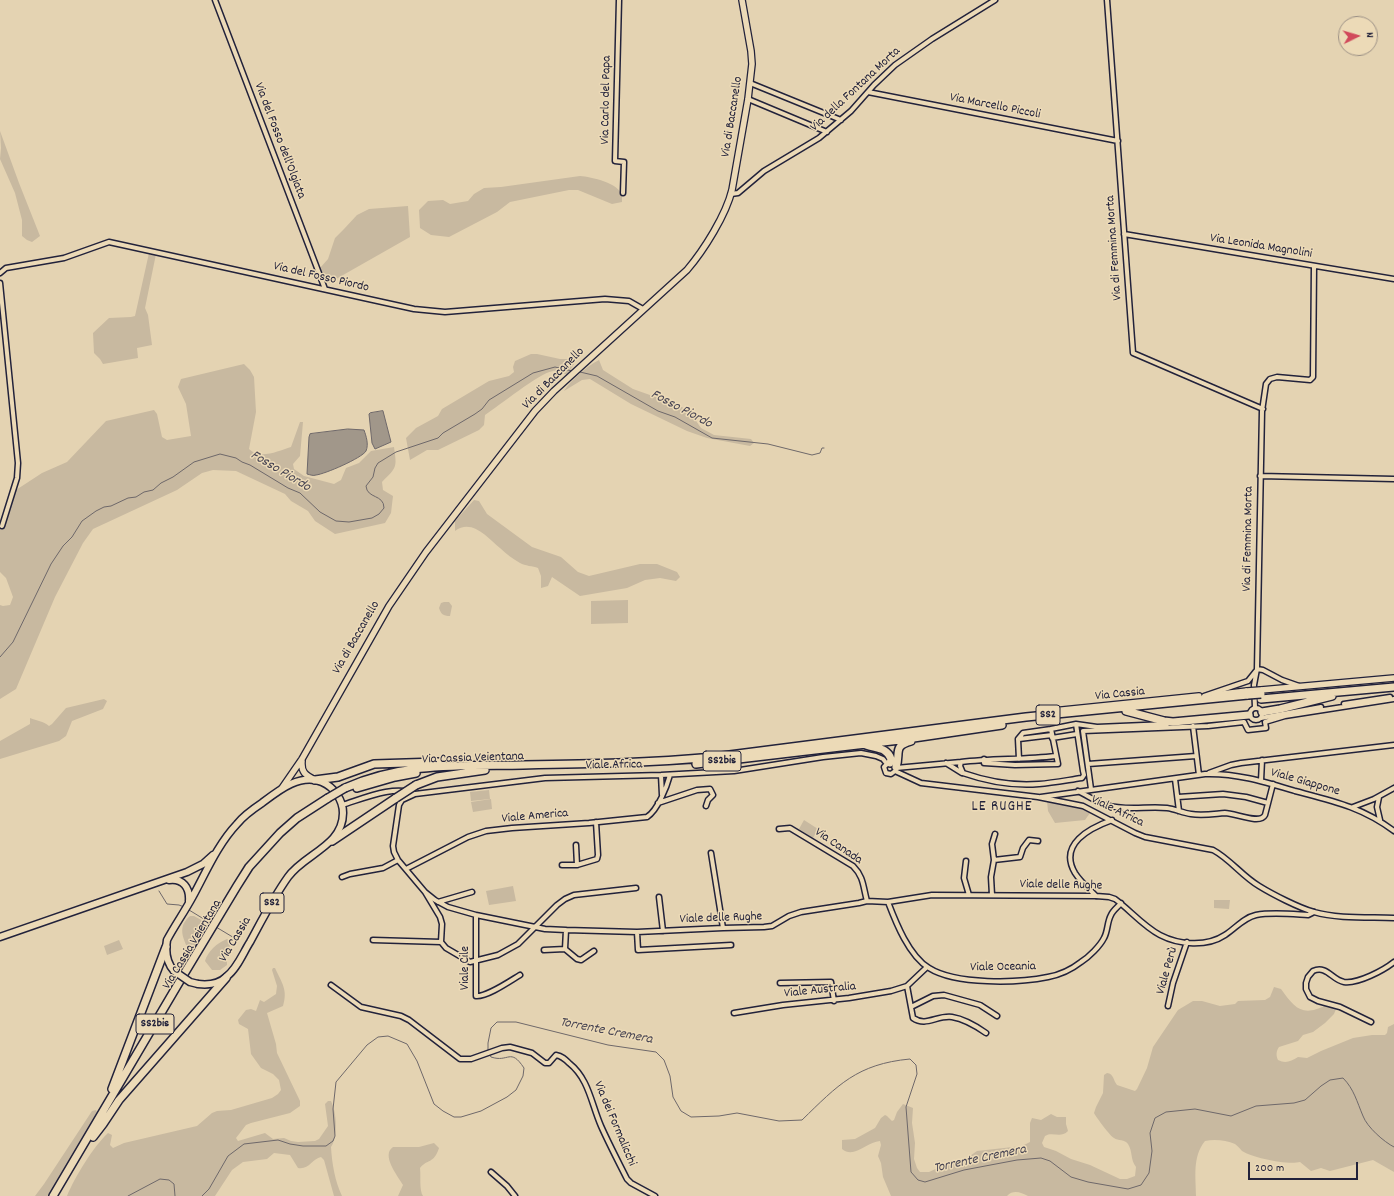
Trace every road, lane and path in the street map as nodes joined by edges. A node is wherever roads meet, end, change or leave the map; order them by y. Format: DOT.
graph roads {
  1 [pos="215,0"];
  2 [pos="619,0"];
  3 [pos="742,0"];
  4 [pos="994,0"];
  5 [pos="1107,0"];
  6 [pos="750,83"];
  7 [pos="868,92"];
  8 [pos="748,99"];
  9 [pos="841,120"];
  10 [pos="827,132"];
  11 [pos="1118,141"];
  12 [pos="623,193"];
  13 [pos="731,194"];
  14 [pos="1124,234"];
  15 [pos="1314,266"];
  16 [pos="0,273"];
  17 [pos="1394,280"];
  18 [pos="0,283"];
  19 [pos="325,289"];
  20 [pos="643,309"];
  21 [pos="1262,409"];
  22 [pos="1260,476"];
  23 [pos="1394,479"];
  24 [pos="2,526"];
  25 [pos="1257,669"];
  26 [pos="1394,678"];
  27 [pos="1248,681"];
  28 [pos="1394,682"];
  29 [pos="1254,685"];
  30 [pos="1300,686"];
  31 [pos="1394,687"];
  32 [pos="1351,690"];
  33 [pos="1261,694"];
  34 [pos="1204,696"];
  35 [pos="1248,696"];
  36 [pos="1394,698"];
  37 [pos="1255,707"];
  38 [pos="1126,711"];
  39 [pos="1261,715"];
  40 [pos="1250,716"];
  41 [pos="962,722"];
  42 [pos="1076,724"];
  43 [pos="1192,726"];
  44 [pos="1051,730"];
  45 [pos="900,734"];
  46 [pos="1077,734"];
  47 [pos="922,736"];
  48 [pos="1052,736"];
  49 [pos="1018,739"];
  50 [pos="849,740"];
  51 [pos="864,744"];
  52 [pos="1394,745"];
  53 [pos="1055,756"];
  54 [pos="1196,756"];
  55 [pos="302,759"];
  56 [pos="984,759"];
  57 [pos="1019,759"];
  58 [pos="1262,760"];
  59 [pos="961,762"];
  60 [pos="946,763"];
  61 [pos="1088,764"];
  62 [pos="893,766"];
  63 [pos="484,767"];
  64 [pos="500,767"];
  65 [pos="962,774"];
  66 [pos="1205,774"];
  67 [pos="670,775"];
  68 [pos="1199,775"];
  69 [pos="660,776"];
  70 [pos="1175,778"];
  71 [pos="315,780"];
  72 [pos="1261,781"];
  73 [pos="1273,784"];
  74 [pos="1394,788"];
  75 [pos="1091,789"];
  76 [pos="280,790"];
  77 [pos="1078,791"];
  78 [pos="415,794"];
  79 [pos="662,795"];
  80 [pos="1038,797"];
  81 [pos="1178,797"];
  82 [pos="1379,797"];
  83 [pos="1268,803"];
  84 [pos="658,804"];
  85 [pos="342,806"];
  86 [pos="706,806"];
  87 [pos="1353,807"];
  88 [pos="1179,811"];
  89 [pos="1112,820"];
  90 [pos="1380,820"];
  91 [pos="596,822"];
  92 [pos="779,829"];
  93 [pos="1394,831"];
  94 [pos="995,834"];
  95 [pos="332,841"];
  96 [pos="1038,841"];
  97 [pos="576,845"];
  98 [pos="220,848"];
  99 [pos="711,853"];
  100 [pos="398,860"];
  101 [pos="994,860"];
  102 [pos="966,861"];
  103 [pos="562,865"];
  104 [pos="577,865"];
  105 [pos="406,869"];
  106 [pos="342,877"];
  107 [pos="161,881"];
  108 [pos="636,888"];
  109 [pos="425,892"];
  110 [pos="472,892"];
  111 [pos="969,895"];
  112 [pos="992,895"];
  113 [pos="1096,896"];
  114 [pos="659,897"];
  115 [pos="867,901"];
  116 [pos="438,902"];
  117 [pos="888,902"];
  118 [pos="1121,903"];
  119 [pos="187,907"];
  120 [pos="1314,912"];
  121 [pos="476,914"];
  122 [pos="1394,918"];
  123 [pos="535,926"];
  124 [pos="722,928"];
  125 [pos="566,930"];
  126 [pos="663,931"];
  127 [pos="212,932"];
  128 [pos="637,932"];
  129 [pos="0,937"];
  130 [pos="373,940"];
  131 [pos="441,942"];
  132 [pos="1187,942"];
  133 [pos="731,945"];
  134 [pos="166,947"];
  135 [pos="565,949"];
  136 [pos="544,950"];
  137 [pos="594,951"];
  138 [pos="476,961"];
  139 [pos="1394,962"];
  140 [pos="927,968"];
  141 [pos="520,975"];
  142 [pos="226,978"];
  143 [pos="780,983"];
  144 [pos="331,985"];
  145 [pos="907,986"];
  146 [pos="834,1000"];
  147 [pos="1168,1006"];
  148 [pos="912,1007"];
  149 [pos="734,1013"];
  150 [pos="996,1016"];
  151 [pos="1371,1022"];
  152 [pos="986,1033"];
  153 [pos="99,1118"];
  154 [pos="93,1137"];
  155 [pos="491,1172"];
  156 [pos="53,1196"];
  157 [pos="59,1196"];
  158 [pos="515,1196"];
  159 [pos="655,1196"];
  1 -- 19 [label="street, Via del Fosso dell'Olgiata"];
  2 -- 12 [label="street, Via Carlo del Papa"];
  3 -- 6 [label="street, Via di Baccanello"];
  4 -- 7 [label="street, Via della Fontana Morta"];
  5 -- 11 [label="street, Via di Femmina Morta"];
  6 -- 8 [label="street, Via di Baccanello"];
  6 -- 9 [label="street"];
  7 -- 9 [label="street, Via della Fontana Morta"];
  7 -- 11 [label="street, Via Marcello Piccoli"];
  8 -- 10 [label="street"];
  8 -- 13 [label="street, Via di Baccanello"];
  9 -- 10 [label="street, Via della Fontana Morta"];
  10 -- 13 [label="street, Via della Fontana Morta"];
  11 -- 14 [label="street, Via di Femmina Morta"];
  13 -- 20 [label="street, Via di Baccanello"];
  14 -- 15 [label="street, Via Leonida Magnolini"];
  14 -- 21 [label="street, Via di Femmina Morta"];
  15 -- 17 [label="street, Via Leonida Magnolini"];
  15 -- 21 [label="street, Via di Femmina Morta"];
  16 -- 19 [label="street, Via del Fosso Piordo"];
  18 -- 24 [label="street"];
  19 -- 20 [label="street, Via del Fosso Piordo"];
  20 -- 55 [label="street, Via di Baccanello"];
  21 -- 22 [label="street, Via di Femmina Morta"];
  22 -- 23 [label="street"];
  22 -- 25 [label="street, Via di Femmina Morta"];
  25 -- 27 [label="street"];
  25 -- 29 [label="street, Via di Femmina Morta"];
  25 -- 30 [label="street"];
  26 -- 30 [label="street"];
  27 -- 29 [label="street"];
  27 -- 34 [label="street"];
  28 -- 33 [label="highway, Via Cassia / SS2"];
  29 -- 37 [label="street, Via di Femmina Morta"];
  30 -- 33 [label="street"];
  31 -- 32 [label="highway, Via Cassia / SS2"];
  32 -- 33 [label="highway, Via Cassia / SS2"];
  32 -- 39 [label="highway"];
  33 -- 35 [label="highway, Via Cassia / SS2, bridge"];
  34 -- 35 [label="street"];
  34 -- 41 [label="street"];
  35 -- 38 [label="highway, Via Cassia / SS2"];
  35 -- 45 [label="highway, Via Cassia / SS2"];
  36 -- 39 [label="street"];
  36 -- 43 [label="street"];
  37 -- 39 [label="street"];
  37 -- 40 [label="street"];
  38 -- 40 [label="highway"];
  38 -- 47 [label="highway, Via Cassia / SS2"];
  39 -- 40 [label="street"];
  40 -- 42 [label="street"];
  41 -- 45 [label="highway"];
  42 -- 44 [label="street"];
  42 -- 46 [label="street"];
  43 -- 54 [label="street"];
  43 -- 61 [label="street"];
  44 -- 48 [label="street"];
  44 -- 49 [label="street"];
  45 -- 50 [label="highway, Via Cassia / SS2"];
  46 -- 48 [label="street"];
  46 -- 65 [label="street, Viale Africa"];
  47 -- 51 [label="highway, Via Cassia / SS2"];
  47 -- 62 [label="highway"];
  48 -- 49 [label="street"];
  48 -- 53 [label="street"];
  49 -- 57 [label="street"];
  50 -- 64 [label="highway, Via Cassia Veientana / SS2bis"];
  51 -- 62 [label="highway"];
  51 -- 64 [label="highway, Via Cassia Veientana / SS2bis"];
  52 -- 58 [label="street, Viale Giappone"];
  53 -- 56 [label="street"];
  53 -- 57 [label="street"];
  54 -- 61 [label="street"];
  54 -- 68 [label="street"];
  55 -- 71 [label="street"];
  55 -- 76 [label="street, Via di Baccanello"];
  56 -- 57 [label="street"];
  56 -- 59 [label="street"];
  58 -- 66 [label="street, Viale Giappone"];
  58 -- 72 [label="street"];
  59 -- 60 [label="street"];
  59 -- 65 [label="street"];
  60 -- 62 [label="street"];
  60 -- 65 [label="street"];
  61 -- 75 [label="street"];
  62 -- 67 [label="street, Viale Africa"];
  62 -- 80 [label="street, Viale Africa"];
  63 -- 64 [label="highway, Via Cassia Veientana / SS2bis"];
  63 -- 71 [label="highway"];
  63 -- 95 [label="highway, SS2, bridge"];
  63 -- 127 [label="highway, Via Cassia Veientana / SS2bis"];
  66 -- 68 [label="street, Viale Giappone"];
  66 -- 72 [label="street, Viale Giappone"];
  67 -- 69 [label="street, Viale Africa"];
  67 -- 79 [label="street, Viale America"];
  68 -- 70 [label="street, Viale Giappone"];
  69 -- 78 [label="street, Viale Africa"];
  69 -- 79 [label="street, Viale America"];
  70 -- 75 [label="street, Viale Giappone"];
  70 -- 81 [label="street"];
  71 -- 76 [label="main road"];
  71 -- 85 [label="main road"];
  72 -- 73 [label="street, Viale Giappone"];
  73 -- 83 [label="street"];
  73 -- 87 [label="street, Viale Giappone"];
  74 -- 82 [label="street"];
  75 -- 77 [label="street, Viale Giappone"];
  76 -- 98 [label="main road"];
  77 -- 80 [label="street, Viale Giappone"];
  77 -- 88 [label="street"];
  78 -- 85 [label="street, Viale Africa"];
  78 -- 100 [label="street"];
  79 -- 84 [label="street, Viale America"];
  80 -- 89 [label="street, Viale Africa"];
  81 -- 83 [label="street"];
  81 -- 88 [label="street"];
  82 -- 87 [label="street"];
  82 -- 90 [label="street"];
  83 -- 88 [label="street"];
  84 -- 86 [label="street"];
  84 -- 91 [label="street, Viale America"];
  85 -- 95 [label="main road, Via Cassia / SS2"];
  87 -- 90 [label="street, Viale Giappone"];
  89 -- 113 [label="street"];
  89 -- 120 [label="street, Viale Africa"];
  90 -- 93 [label="street, Viale Giappone"];
  91 -- 104 [label="street"];
  91 -- 105 [label="street, Viale America"];
  92 -- 115 [label="street, Via Canada"];
  94 -- 101 [label="street"];
  95 -- 142 [label="main road, Via Cassia / SS2"];
  96 -- 101 [label="street"];
  97 -- 104 [label="street"];
  98 -- 107 [label="main road"];
  98 -- 119 [label="main road"];
  99 -- 124 [label="street"];
  100 -- 105 [label="street"];
  100 -- 106 [label="street"];
  101 -- 112 [label="street"];
  102 -- 111 [label="street"];
  103 -- 104 [label="street"];
  105 -- 109 [label="street"];
  107 -- 119 [label="main road"];
  107 -- 129 [label="main road"];
  108 -- 123 [label="street"];
  109 -- 116 [label="street, Viale delle Rughe"];
  109 -- 131 [label="street"];
  110 -- 116 [label="street"];
  111 -- 112 [label="street, Viale delle Rughe"];
  111 -- 117 [label="street, Viale delle Rughe"];
  112 -- 113 [label="street, Viale delle Rughe"];
  113 -- 118 [label="street, Viale delle Rughe"];
  114 -- 126 [label="street"];
  115 -- 117 [label="street, Viale delle Rughe"];
  115 -- 124 [label="street, Viale delle Rughe"];
  116 -- 121 [label="street, Viale delle Rughe"];
  117 -- 140 [label="street"];
  118 -- 132 [label="street, Viale delle Rughe"];
  118 -- 140 [label="street, Viale Oceania"];
  119 -- 134 [label="main road"];
  120 -- 122 [label="street, Viale delle Rughe"];
  120 -- 132 [label="street, Viale delle Rughe"];
  121 -- 123 [label="street, Viale delle Rughe"];
  121 -- 138 [label="street, Viale Cile"];
  123 -- 125 [label="street, Viale delle Rughe"];
  123 -- 138 [label="street"];
  124 -- 126 [label="street, Viale delle Rughe"];
  125 -- 128 [label="street, Viale delle Rughe"];
  125 -- 135 [label="street"];
  126 -- 128 [label="street, Viale delle Rughe"];
  127 -- 153 [label="highway, Via Cassia Veientana / SS2bis"];
  127 -- 154 [label="highway, Via Cassia Veientana / SS2bis"];
  128 -- 133 [label="street, Viale delle Rughe"];
  130 -- 131 [label="street"];
  131 -- 138 [label="street"];
  132 -- 147 [label="street, Viale Perù"];
  134 -- 142 [label="main road, Via Cassia, bridge"];
  134 -- 153 [label="highway"];
  135 -- 136 [label="street"];
  135 -- 137 [label="street"];
  138 -- 141 [label="street, Viale Cile"];
  139 -- 151 [label="street"];
  140 -- 145 [label="street, Viale Australia"];
  142 -- 154 [label="highway"];
  143 -- 146 [label="street"];
  144 -- 159 [label="street, Via dei Formalicchi"];
  145 -- 146 [label="street, Viale Australia"];
  145 -- 148 [label="street"];
  146 -- 149 [label="street, Viale Australia"];
  148 -- 150 [label="street"];
  148 -- 152 [label="street"];
  153 -- 156 [label="highway, Via Cassia Veientana / SS2bis"];
  154 -- 157 [label="highway, Via Cassia Veientana / SS2bis"];
  155 -- 158 [label="street"];
}
